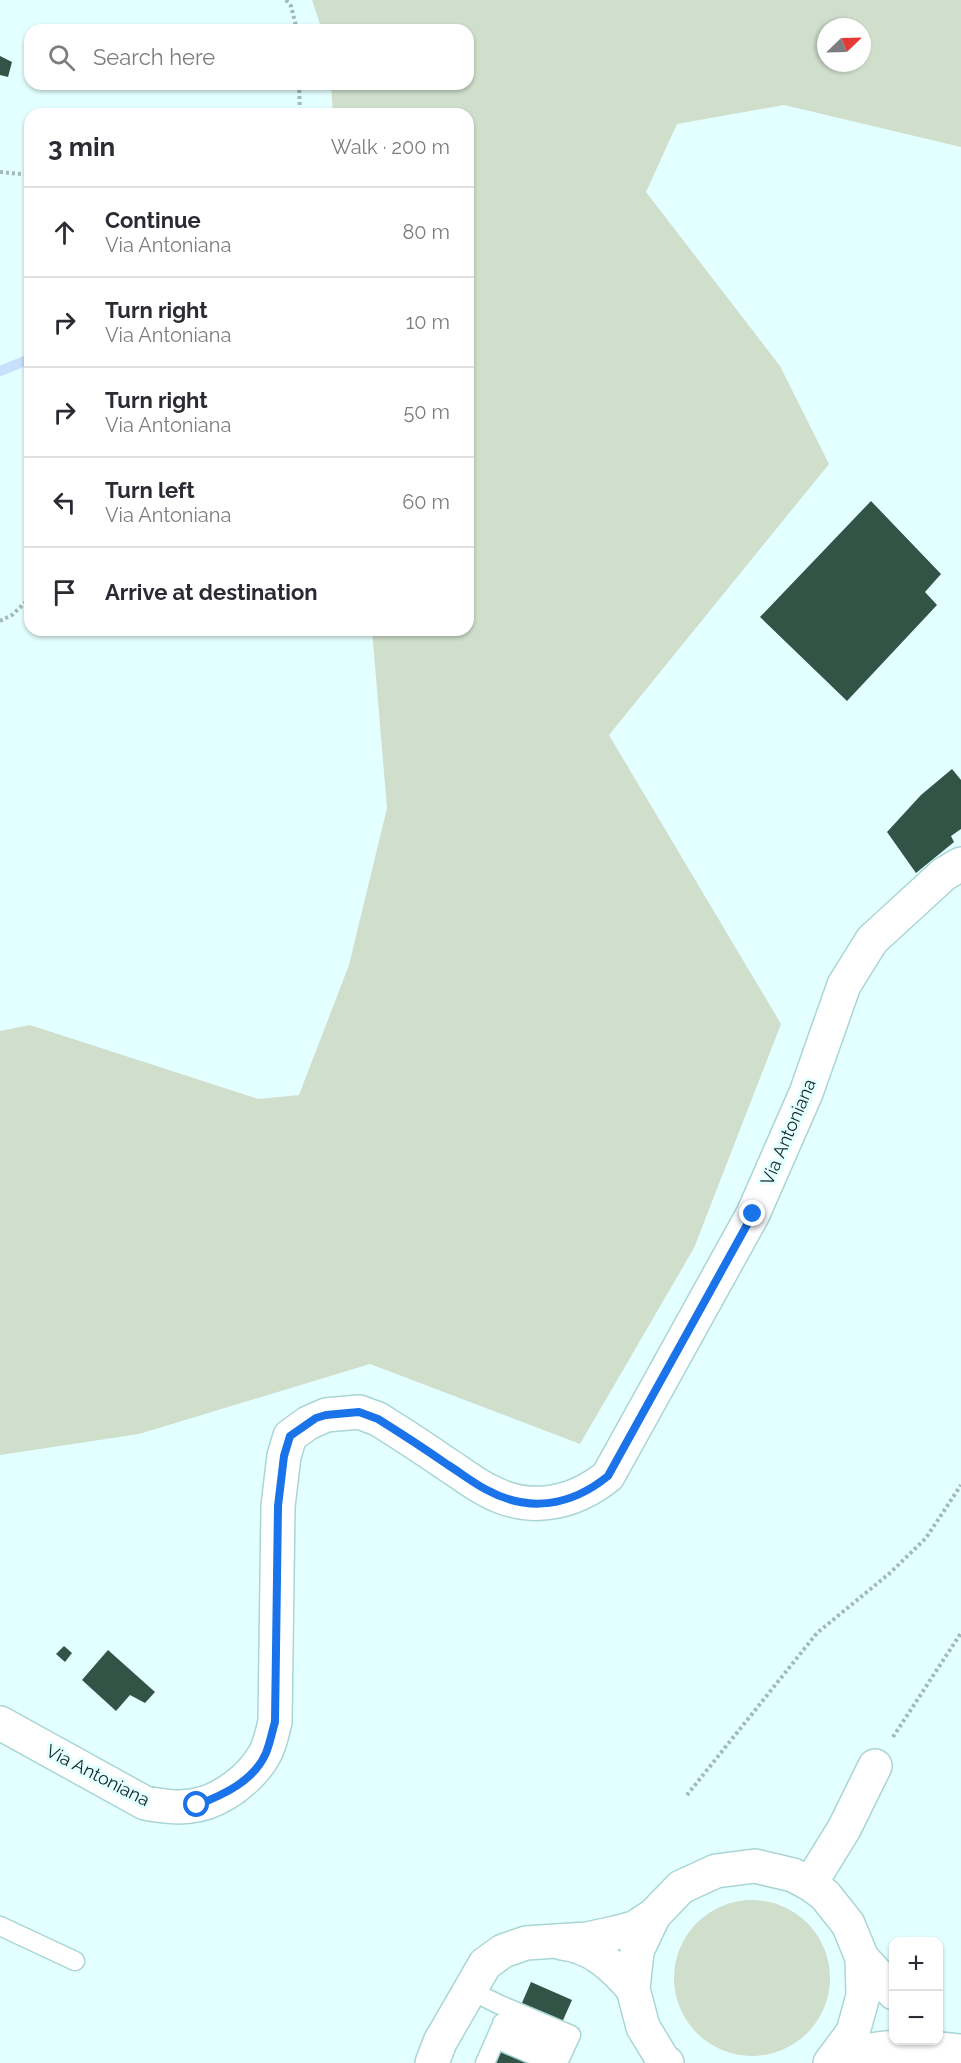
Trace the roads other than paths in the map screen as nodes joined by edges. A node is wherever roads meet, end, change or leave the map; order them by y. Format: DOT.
graph roads {
  1 [pos="961,864"];
  2 [pos="0,1723"];
  3 [pos="875,1766"];
  4 [pos="810,1884"];
  5 [pos="654,1915"];
  6 [pos="0,1926"];
  7 [pos="548,1942"];
  8 [pos="862,1958"];
  9 [pos="75,1961"];
  10 [pos="633,1989"];
  11 [pos="470,1990"];
  12 [pos="892,1991"];
  13 [pos="502,2023"];
  14 [pos="643,2027"];
  15 [pos="943,2029"];
  16 [pos="961,2041"];
  17 [pos="961,2051"];
  18 [pos="561,2056"];
  19 [pos="491,2061"];
  20 [pos="831,2062"];
  21 [pos="432,2063"];
  22 [pos="552,2063"];
  23 [pos="647,2063"];
  24 [pos="667,2063"];
  1 -- 2 [label="street, Via Antoniana"];
  3 -- 4 [label="street"];
  4 -- 5 [label="street"];
  4 -- 8 [label="street"];
  5 -- 7 [label="street"];
  5 -- 10 [label="street"];
  6 -- 9 [label="lane"];
  7 -- 10 [label="street"];
  7 -- 11 [label="street"];
  8 -- 12 [label="street"];
  8 -- 20 [label="street"];
  10 -- 14 [label="street"];
  11 -- 13 [label="lane"];
  11 -- 21 [label="street"];
  13 -- 18 [label="lane"];
  13 -- 19 [label="lane"];
  13 -- 22 [label="lane"];
  14 -- 23 [label="street"];
  14 -- 24 [label="street"];
  15 -- 16 [label="street"];
  17 -- 20 [label="street"];
}
